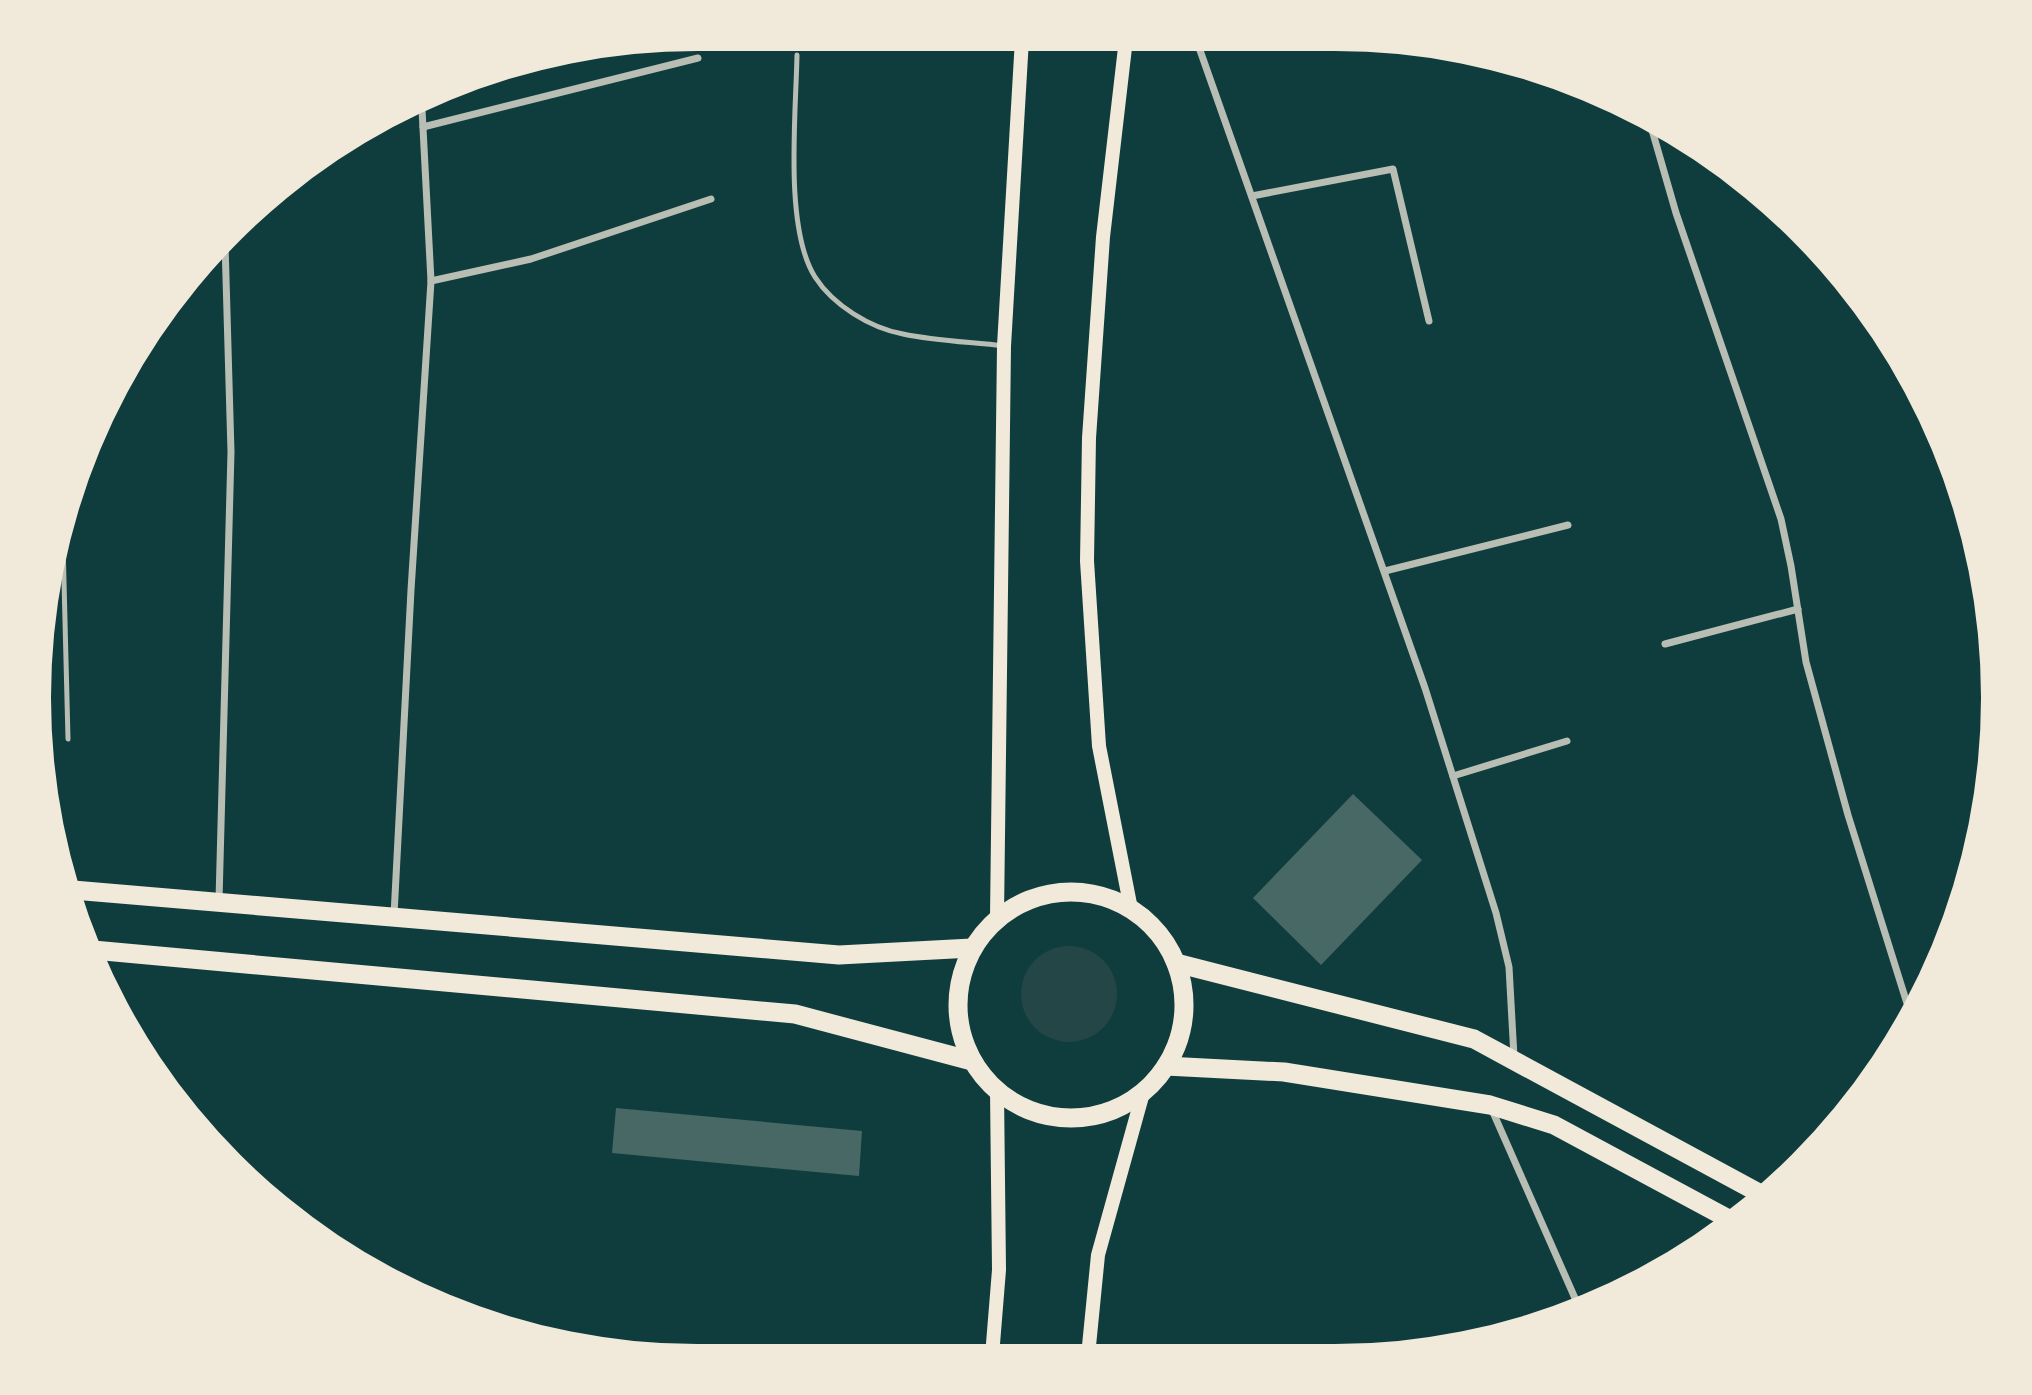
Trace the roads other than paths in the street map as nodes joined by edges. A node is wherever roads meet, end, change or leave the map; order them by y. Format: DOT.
graph roads {
  1 [pos="1022,51"];
  2 [pos="1124,51"];
  3 [pos="1201,51"];
  4 [pos="797,55"];
  5 [pos="698,58"];
  6 [pos="422,112"];
  7 [pos="423,127"];
  8 [pos="1653,134"];
  9 [pos="1252,196"];
  10 [pos="711,199"];
  11 [pos="225,256"];
  12 [pos="431,281"];
  13 [pos="1429,321"];
  14 [pos="1004,346"];
  15 [pos="1568,525"];
  16 [pos="64,568"];
  17 [pos="1385,571"];
  18 [pos="1798,608"];
  19 [pos="1665,644"];
  20 [pos="68,739"];
  21 [pos="1567,741"];
  22 [pos="1453,776"];
  23 [pos="81,891"];
  24 [pos="219,904"];
  25 [pos="1131,909"];
  26 [pos="393,918"];
  27 [pos="997,918"];
  28 [pos="972,947"];
  29 [pos="103,951"];
  30 [pos="1176,963"];
  31 [pos="1906,1000"];
  32 [pos="972,1061"];
  33 [pos="1514,1061"];
  34 [pos="1166,1066"];
  35 [pos="997,1091"];
  36 [pos="1143,1093"];
  37 [pos="1490,1105"];
  38 [pos="1754,1190"];
  39 [pos="1722,1215"];
  40 [pos="1575,1298"];
  41 [pos="993,1344"];
  42 [pos="1089,1344"];
  1 -- 14 [label="main road"];
  2 -- 25 [label="main road"];
  3 -- 9 [label="street"];
  4 -- 14 [label="lane"];
  5 -- 7 [label="street"];
  6 -- 7 [label="street"];
  7 -- 12 [label="street"];
  8 -- 18 [label="street"];
  9 -- 13 [label="street"];
  9 -- 17 [label="street"];
  10 -- 12 [label="street"];
  11 -- 24 [label="street"];
  12 -- 26 [label="street"];
  14 -- 27 [label="main road"];
  15 -- 17 [label="street"];
  16 -- 20 [label="lane"];
  17 -- 22 [label="street"];
  18 -- 19 [label="street"];
  18 -- 31 [label="street"];
  21 -- 22 [label="street"];
  22 -- 33 [label="street"];
  23 -- 24 [label="highway"];
  24 -- 26 [label="highway"];
  25 -- 27 [label="highway"];
  25 -- 30 [label="highway"];
  26 -- 28 [label="highway"];
  27 -- 28 [label="highway"];
  28 -- 32 [label="highway"];
  29 -- 32 [label="highway"];
  30 -- 33 [label="highway"];
  30 -- 34 [label="highway"];
  32 -- 35 [label="highway"];
  33 -- 38 [label="highway"];
  34 -- 36 [label="highway"];
  34 -- 37 [label="highway"];
  35 -- 36 [label="highway"];
  35 -- 41 [label="main road"];
  36 -- 42 [label="main road"];
  37 -- 39 [label="highway"];
  37 -- 40 [label="street"];
}
